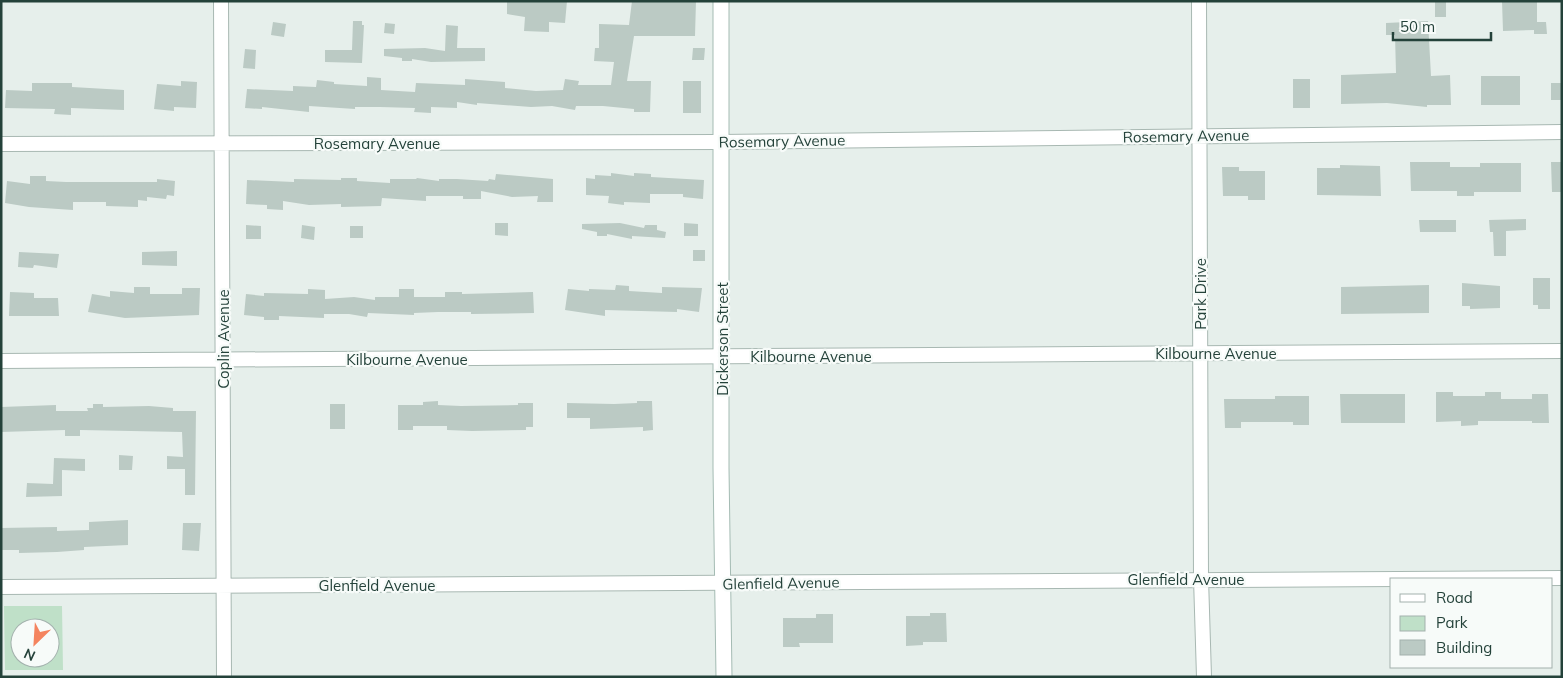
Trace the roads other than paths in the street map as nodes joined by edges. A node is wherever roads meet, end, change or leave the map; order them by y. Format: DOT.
graph roads {
  1 [pos="221,1"];
  2 [pos="721,1"];
  3 [pos="1199,1"];
  4 [pos="1562,132"];
  5 [pos="1200,134"];
  6 [pos="721,142"];
  7 [pos="222,143"];
  8 [pos="1,144"];
  9 [pos="1562,352"];
  10 [pos="1200,353"];
  11 [pos="723,356"];
  12 [pos="223,360"];
  13 [pos="1,361"];
  14 [pos="1201,578"];
  15 [pos="1562,578"];
  16 [pos="723,583"];
  17 [pos="224,586"];
  18 [pos="1,587"];
  19 [pos="224,677"];
  20 [pos="724,677"];
  21 [pos="1204,677"];
  1 -- 7 [label="street, Coplin Avenue"];
  2 -- 6 [label="street, Dickerson Street"];
  3 -- 5 [label="street, Park Drive"];
  4 -- 5 [label="street, Rosemary Avenue"];
  5 -- 6 [label="street, Rosemary Avenue"];
  5 -- 10 [label="street, Park Drive"];
  6 -- 7 [label="street, Rosemary Avenue"];
  6 -- 11 [label="street, Dickerson Street"];
  7 -- 8 [label="street, Rosemary Avenue"];
  7 -- 12 [label="street, Coplin Avenue"];
  9 -- 10 [label="street, Kilbourne Avenue"];
  10 -- 11 [label="street, Kilbourne Avenue"];
  10 -- 14 [label="street, Park Drive"];
  11 -- 12 [label="street, Kilbourne Avenue"];
  11 -- 16 [label="street, Dickerson Street"];
  12 -- 13 [label="street, Kilbourne Avenue"];
  12 -- 17 [label="street, Coplin Avenue"];
  14 -- 15 [label="street, Glenfield Avenue"];
  14 -- 16 [label="street, Glenfield Avenue"];
  14 -- 21 [label="street, Park Drive"];
  16 -- 17 [label="street, Glenfield Avenue"];
  16 -- 20 [label="street, Dickerson Street"];
  17 -- 18 [label="street, Glenfield Avenue"];
  17 -- 19 [label="street, Coplin Avenue"];
}
